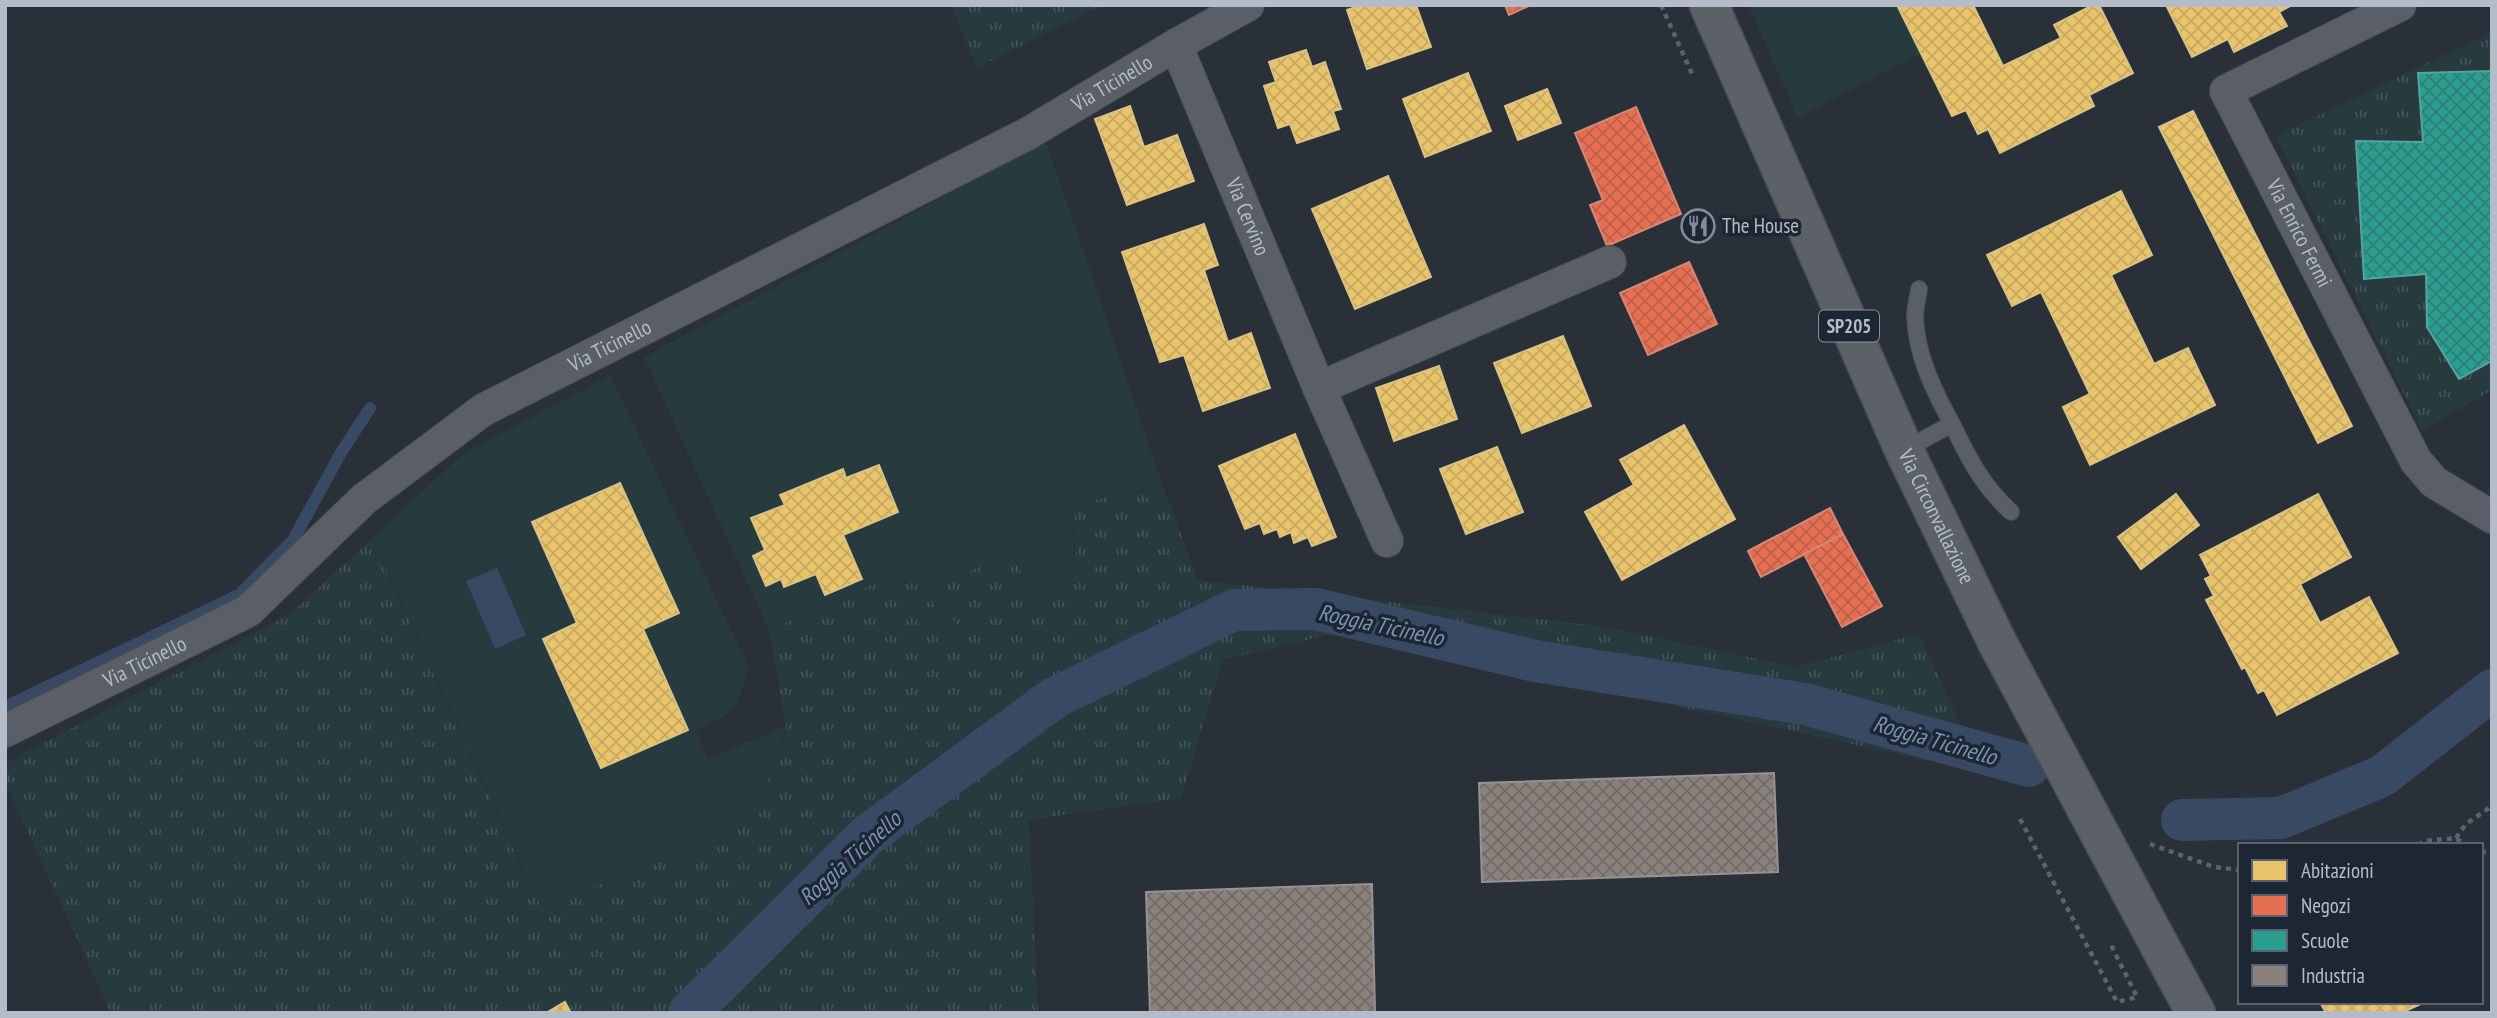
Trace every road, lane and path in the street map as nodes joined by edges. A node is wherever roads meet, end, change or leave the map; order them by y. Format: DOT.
graph roads {
  1 [pos="1248,5"];
  2 [pos="1709,5"];
  3 [pos="2400,5"];
  4 [pos="1176,45"];
  5 [pos="1610,262"];
  6 [pos="1919,289"];
  7 [pos="1319,388"];
  8 [pos="1952,424"];
  9 [pos="1904,450"];
  10 [pos="2011,512"];
  11 [pos="2492,517"];
  12 [pos="1387,541"];
  13 [pos="5,731"];
  14 [pos="2492,806"];
  15 [pos="2020,819"];
  16 [pos="2456,838"];
  17 [pos="2141,841"];
  18 [pos="2421,843"];
  19 [pos="2462,843"];
  20 [pos="2238,870"];
  21 [pos="2106,936"];
  22 [pos="2196,1013"];
  1 -- 4 [label="street, Via Ticinello"];
  2 -- 9 [label="main road, Via Circonvallazione / SP205"];
  3 -- 11 [label="street, Via Enrico Fermi"];
  4 -- 7 [label="street, Via Cervino"];
  4 -- 13 [label="street, Via Ticinello"];
  5 -- 7 [label="street"];
  6 -- 8 [label="lane"];
  7 -- 12 [label="street, Via Cervino"];
  8 -- 9 [label="lane"];
  8 -- 10 [label="lane"];
  9 -- 22 [label="main road, Via Circonvallazione / SP205, bridge"];
  14 -- 16 [label="path"];
  15 -- 21 [label="path"];
  16 -- 18 [label="path"];
  16 -- 19 [label="path"];
  17 -- 20 [label="path"];
}
